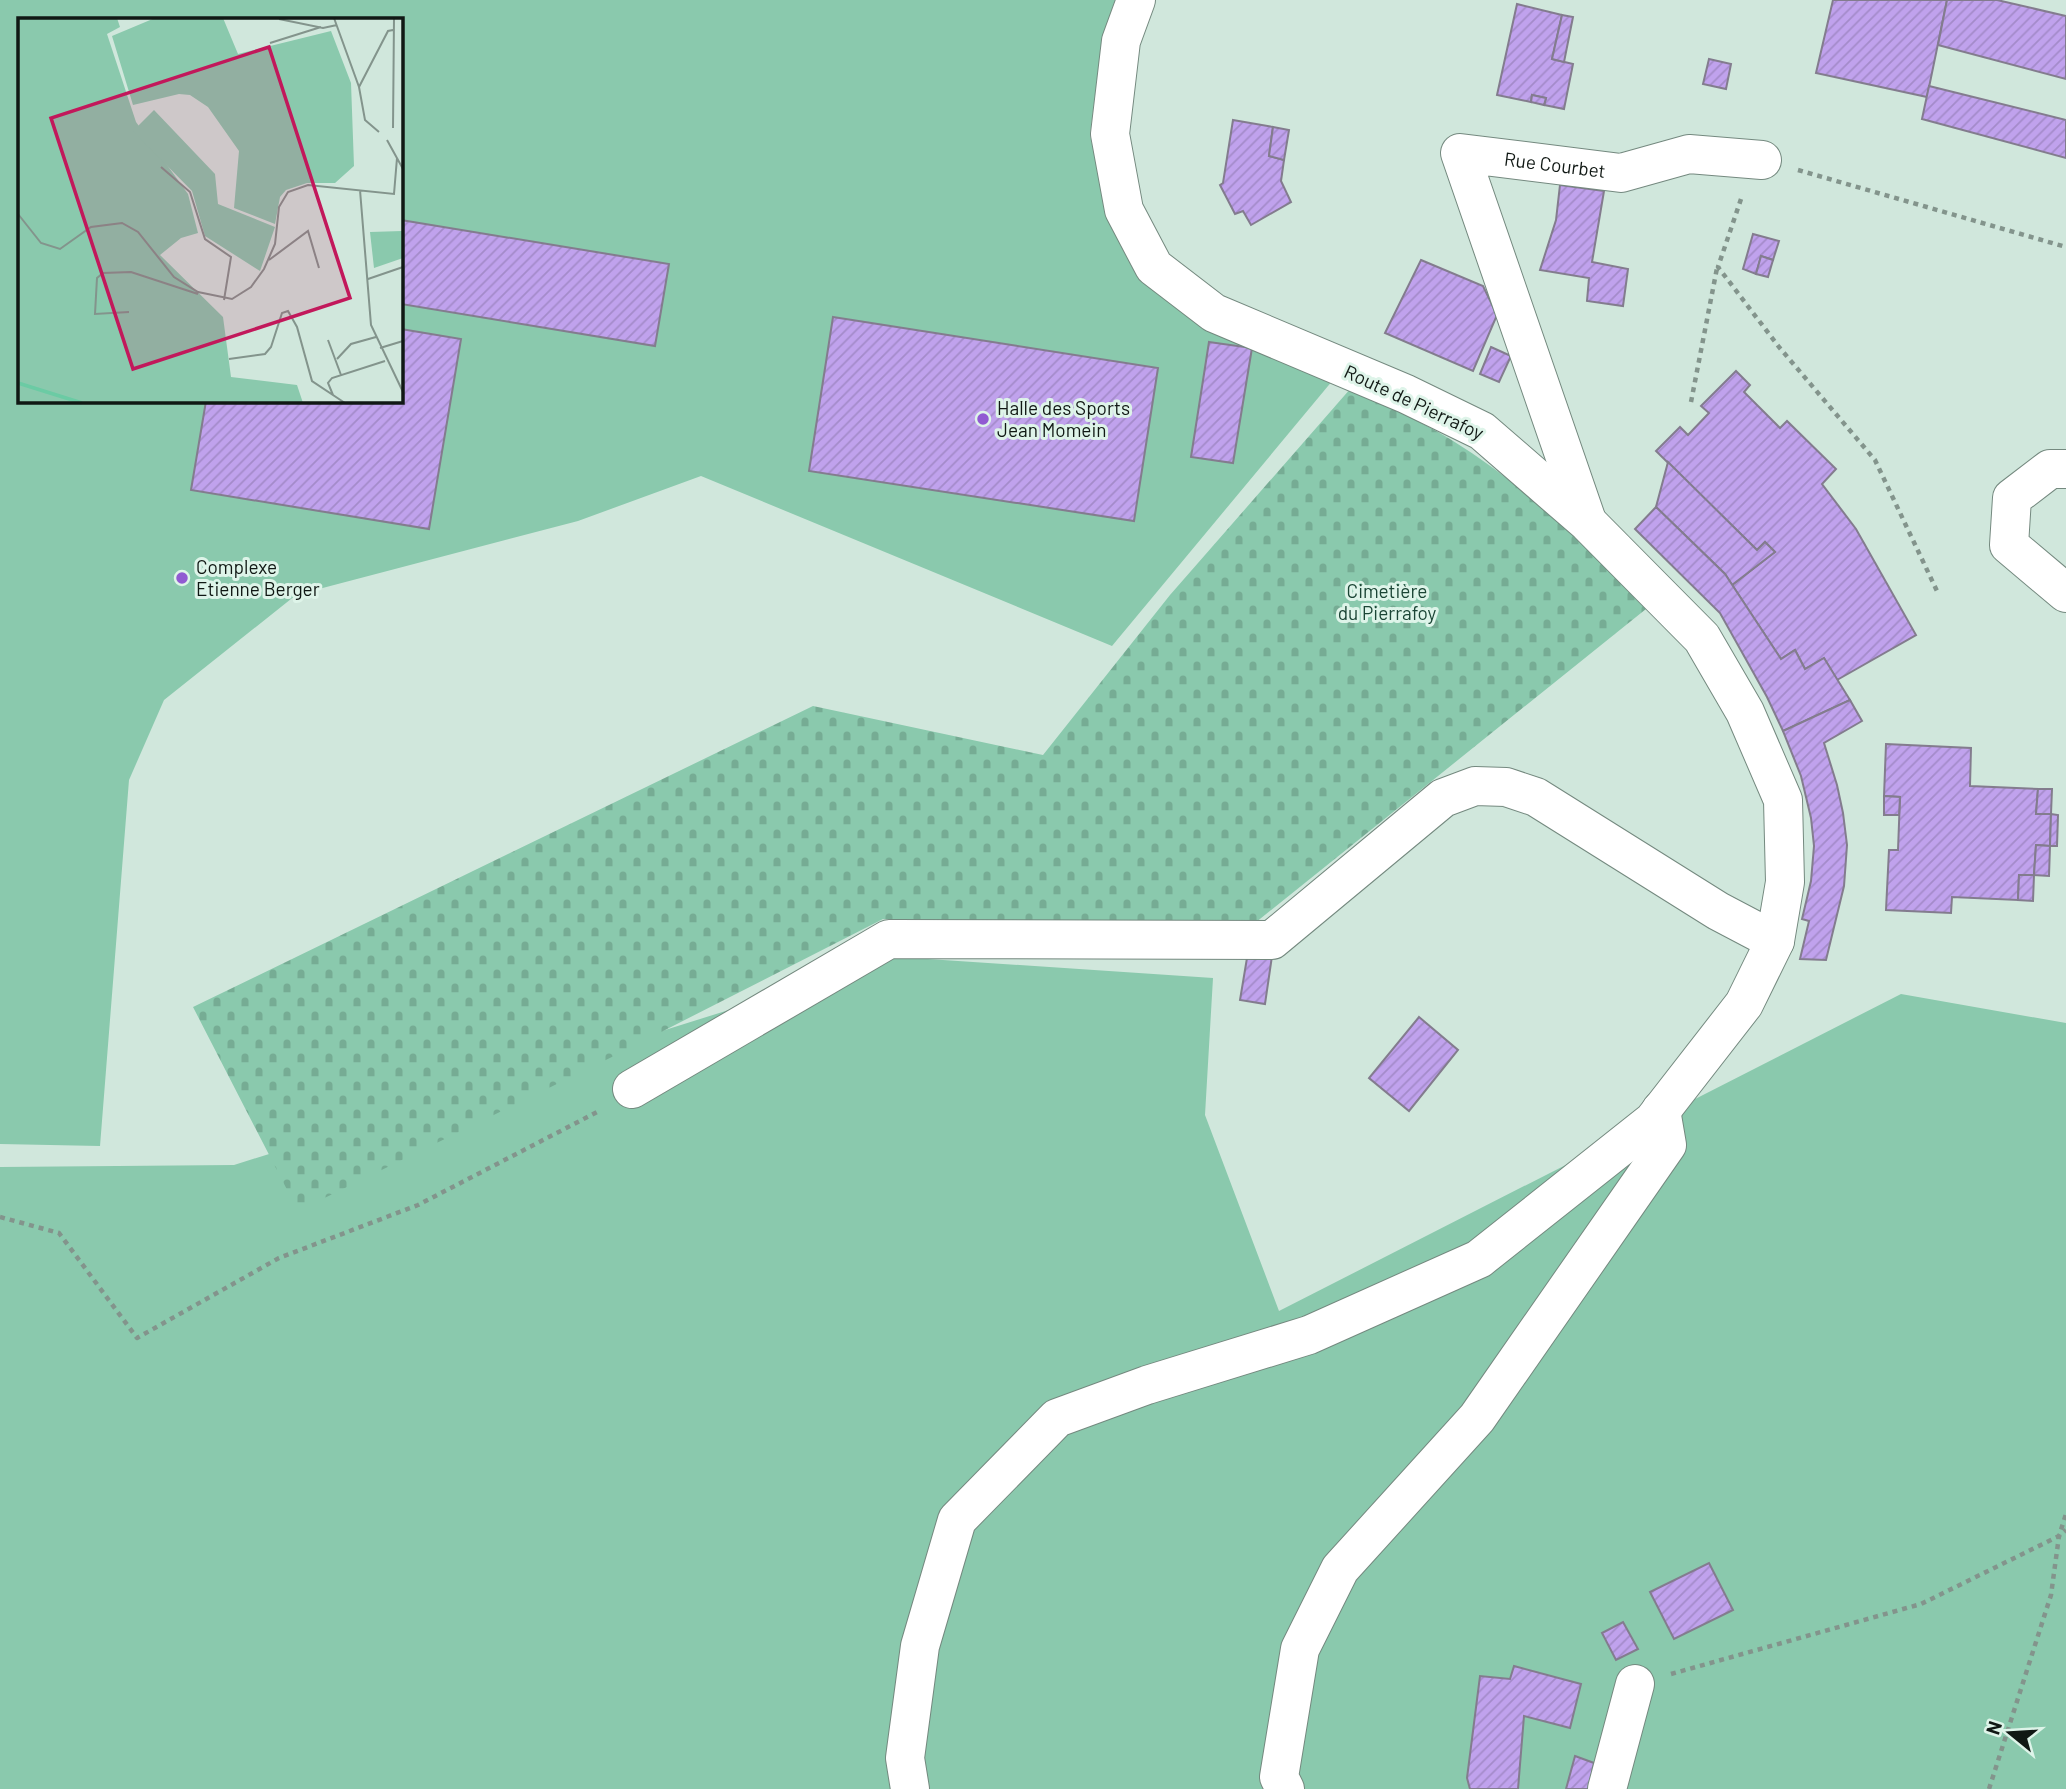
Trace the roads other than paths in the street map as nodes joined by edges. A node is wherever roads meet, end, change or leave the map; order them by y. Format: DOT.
graph roads {
  1 [pos="1136,0"];
  2 [pos="1762,160"];
  3 [pos="2066,469"];
  4 [pos="1588,523"];
  5 [pos="2066,593"];
  6 [pos="1775,941"];
  7 [pos="632,1089"];
  8 [pos="1661,1110"];
  9 [pos="1635,1684"];
  10 [pos="911,1789"];
  11 [pos="1285,1789"];
  12 [pos="1607,1789"];
  1 -- 4 [label="street, Route de Pierrafoy"];
  2 -- 4 [label="street, Rue Courbet"];
  3 -- 5 [label="street"];
  4 -- 6 [label="street, Route de Pierrafoy"];
  6 -- 7 [label="street"];
  6 -- 8 [label="street, Route de Pierrafoy"];
  8 -- 10 [label="street, Route de Pierrafoy"];
  8 -- 11 [label="street"];
  9 -- 12 [label="street"];
}
